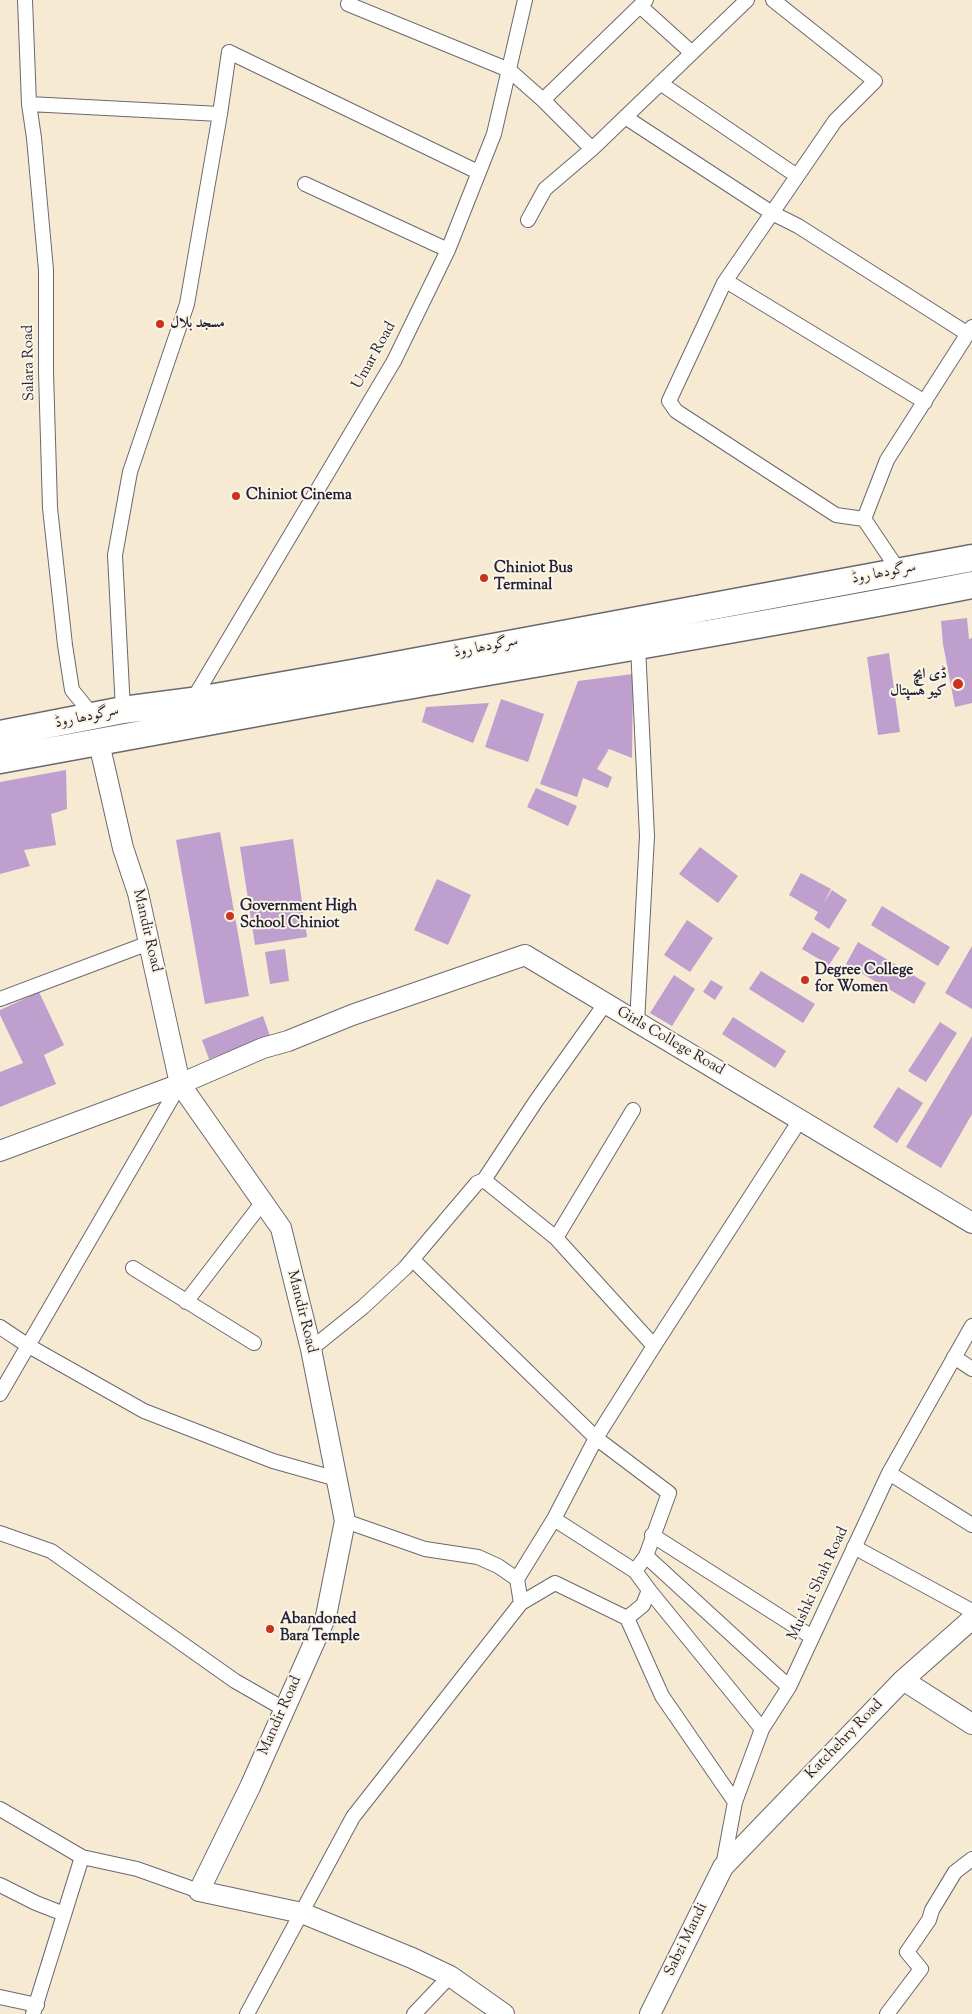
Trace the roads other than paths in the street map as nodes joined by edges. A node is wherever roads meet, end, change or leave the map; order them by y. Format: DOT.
graph roads {
  1 [pos="25,0"];
  2 [pos="525,0"];
  3 [pos="747,0"];
  4 [pos="773,0"];
  5 [pos="643,3"];
  6 [pos="348,4"];
  7 [pos="692,53"];
  8 [pos="509,70"];
  9 [pos="660,83"];
  10 [pos="543,100"];
  11 [pos="29,104"];
  12 [pos="220,114"];
  13 [pos="625,117"];
  14 [pos="592,149"];
  15 [pos="478,172"];
  16 [pos="797,176"];
  17 [pos="305,184"];
  18 [pos="772,213"];
  19 [pos="528,220"];
  20 [pos="448,250"];
  21 [pos="731,284"];
  22 [pos="970,331"];
  23 [pos="925,402"];
  24 [pos="864,519"];
  25 [pos="972,558"];
  26 [pos="887,573"];
  27 [pos="972,585"];
  28 [pos="881,603"];
  29 [pos="638,646"];
  30 [pos="528,653"];
  31 [pos="359,683"];
  32 [pos="192,701"];
  33 [pos="124,710"];
  34 [pos="94,717"];
  35 [pos="0,734"];
  36 [pos="99,743"];
  37 [pos="0,760"];
  38 [pos="149,943"];
  39 [pos="0,999"];
  40 [pos="605,1004"];
  41 [pos="637,1023"];
  42 [pos="180,1084"];
  43 [pos="633,1110"];
  44 [pos="800,1120"];
  45 [pos="0,1151"];
  46 [pos="484,1180"];
  47 [pos="262,1203"];
  48 [pos="972,1223"];
  49 [pos="556,1238"];
  50 [pos="413,1260"];
  51 [pos="133,1268"];
  52 [pos="186,1302"];
  53 [pos="972,1326"];
  54 [pos="0,1327"];
  55 [pos="254,1343"];
  56 [pos="27,1345"];
  57 [pos="654,1346"];
  58 [pos="311,1349"];
  59 [pos="954,1357"];
  60 [pos="972,1369"];
  61 [pos="0,1394"];
  62 [pos="596,1438"];
  63 [pos="889,1473"];
  64 [pos="336,1479"];
  65 [pos="554,1519"];
  66 [pos="345,1521"];
  67 [pos="972,1525"];
  68 [pos="0,1533"];
  69 [pos="652,1535"];
  70 [pos="854,1547"];
  71 [pos="646,1556"];
  72 [pos="635,1571"];
  73 [pos="517,1579"];
  74 [pos="649,1590"];
  75 [pos="521,1603"];
  76 [pos="972,1611"];
  77 [pos="627,1618"];
  78 [pos="972,1619"];
  79 [pos="812,1637"];
  80 [pos="903,1680"];
  81 [pos="789,1687"];
  82 [pos="284,1709"];
  83 [pos="972,1724"];
  84 [pos="762,1729"];
  85 [pos="735,1802"];
  86 [pos="0,1810"];
  87 [pos="82,1857"];
  88 [pos="972,1859"];
  89 [pos="723,1866"];
  90 [pos="0,1886"];
  91 [pos="199,1891"];
  92 [pos="302,1913"];
  93 [pos="64,1914"];
  94 [pos="450,1976"];
  95 [pos="0,1997"];
  96 [pos="35,2010"];
  97 [pos="247,2014"];
  98 [pos="414,2014"];
  99 [pos="504,2014"];
  100 [pos="650,2014"];
  101 [pos="887,2014"];
  1 -- 11 [label="street, Salara Road"];
  2 -- 8 [label="street, Umar Road"];
  3 -- 7 [label="street"];
  4 -- 16 [label="street"];
  5 -- 7 [label="street"];
  5 -- 10 [label="street"];
  6 -- 8 [label="street"];
  7 -- 9 [label="street"];
  8 -- 10 [label="street"];
  8 -- 15 [label="street, Umar Road"];
  9 -- 13 [label="street"];
  9 -- 16 [label="street"];
  10 -- 14 [label="street"];
  11 -- 12 [label="street"];
  11 -- 34 [label="street, Salara Road"];
  12 -- 15 [label="street"];
  12 -- 33 [label="street"];
  13 -- 14 [label="street"];
  13 -- 18 [label="street"];
  14 -- 19 [label="street"];
  15 -- 20 [label="street, Umar Road"];
  16 -- 18 [label="street"];
  17 -- 20 [label="street"];
  18 -- 22 [label="street"];
  18 -- 24 [label="street"];
  20 -- 32 [label="street, Umar Road"];
  21 -- 23 [label="street"];
  22 -- 23 [label="street"];
  23 -- 24 [label="street"];
  24 -- 26 [label="street"];
  25 -- 26 [label="highway, سرگودھا روڈ"];
  26 -- 28 [label="highway"];
  26 -- 30 [label="highway, سرگودھا روڈ"];
  27 -- 28 [label="highway, سرگودھا روڈ"];
  28 -- 29 [label="highway, سرگودھا روڈ"];
  29 -- 30 [label="highway, سرگودھا روڈ"];
  29 -- 41 [label="street"];
  30 -- 31 [label="highway, سرگودھا روڈ"];
  31 -- 32 [label="highway, سرگودھا روڈ"];
  31 -- 36 [label="highway, سرگودھا روڈ"];
  32 -- 33 [label="highway, سرگودھا روڈ"];
  33 -- 34 [label="highway, سرگودھا روڈ"];
  34 -- 35 [label="highway, سرگودھا روڈ"];
  36 -- 37 [label="highway, سرگودھا روڈ"];
  36 -- 38 [label="street, Mandir Road"];
  38 -- 39 [label="street"];
  38 -- 42 [label="street, Mandir Road"];
  40 -- 41 [label="street, Girls College Road"];
  40 -- 42 [label="street, Girls College Road"];
  40 -- 46 [label="street"];
  41 -- 44 [label="street, Girls College Road"];
  42 -- 45 [label="street"];
  42 -- 47 [label="street, Mandir Road"];
  42 -- 56 [label="street"];
  43 -- 49 [label="street"];
  44 -- 48 [label="street, Girls College Road"];
  44 -- 57 [label="street"];
  46 -- 49 [label="street"];
  46 -- 50 [label="street"];
  47 -- 52 [label="street"];
  47 -- 58 [label="street, Mandir Road"];
  49 -- 57 [label="street"];
  50 -- 58 [label="street"];
  50 -- 62 [label="street"];
  51 -- 52 [label="street"];
  52 -- 55 [label="street"];
  53 -- 59 [label="street, Mushki Shah Road"];
  54 -- 56 [label="street"];
  56 -- 61 [label="street"];
  56 -- 64 [label="street"];
  57 -- 62 [label="street"];
  58 -- 64 [label="street, Mandir Road"];
  59 -- 60 [label="street"];
  59 -- 63 [label="street, Mushki Shah Road"];
  62 -- 65 [label="street"];
  62 -- 69 [label="street"];
  63 -- 67 [label="street"];
  63 -- 70 [label="street, Mushki Shah Road"];
  64 -- 66 [label="street, Mandir Road"];
  65 -- 72 [label="street"];
  65 -- 73 [label="street"];
  66 -- 73 [label="street"];
  66 -- 82 [label="street, Mandir Road"];
  68 -- 82 [label="street"];
  69 -- 71 [label="street"];
  69 -- 79 [label="street"];
  70 -- 76 [label="street"];
  70 -- 79 [label="street, Mushki Shah Road"];
  71 -- 72 [label="street"];
  71 -- 81 [label="street"];
  72 -- 74 [label="street"];
  73 -- 75 [label="street"];
  74 -- 77 [label="street"];
  74 -- 84 [label="street"];
  75 -- 77 [label="street"];
  75 -- 92 [label="street"];
  77 -- 85 [label="street"];
  78 -- 80 [label="street, Katchehry Road"];
  79 -- 81 [label="street, Mushki Shah Road"];
  80 -- 83 [label="street"];
  80 -- 89 [label="street, Katchehry Road"];
  81 -- 84 [label="street, Mushki Shah Road"];
  82 -- 91 [label="street, Mandir Road"];
  84 -- 85 [label="street, Mushki Shah Road"];
  85 -- 89 [label="street, Mushki Shah Road"];
  86 -- 87 [label="street"];
  87 -- 91 [label="street"];
  87 -- 93 [label="street"];
  88 -- 101 [label="street"];
  89 -- 100 [label="street, Sabzi Mandi"];
  90 -- 93 [label="street"];
  91 -- 92 [label="street"];
  92 -- 94 [label="street"];
  92 -- 97 [label="street"];
  93 -- 96 [label="street"];
  94 -- 98 [label="street"];
  94 -- 99 [label="street"];
  95 -- 96 [label="street"];
}
